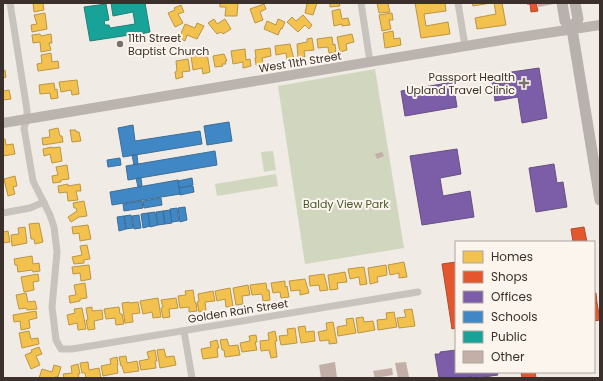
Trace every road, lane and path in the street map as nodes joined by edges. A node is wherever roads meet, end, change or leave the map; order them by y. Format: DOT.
graph roads {
  1 [pos="10,3"];
  2 [pos="361,3"];
  3 [pos="458,3"];
  4 [pos="562,3"];
  5 [pos="575,3"];
  6 [pos="600,25"];
  7 [pos="572,29"];
  8 [pos="465,46"];
  9 [pos="370,62"];
  10 [pos="27,119"];
  11 [pos="3,123"];
  12 [pos="600,200"];
  13 [pos="44,202"];
  14 [pos="3,213"];
  15 [pos="418,292"];
  16 [pos="184,330"];
  17 [pos="192,378"];
  1 -- 10 [label="street"];
  2 -- 9 [label="street"];
  3 -- 8 [label="street"];
  4 -- 7 [label="main road"];
  5 -- 7 [label="main road"];
  6 -- 7 [label="street, West 11th Street"];
  7 -- 8 [label="street, West 11th Street"];
  7 -- 12 [label="main road"];
  8 -- 9 [label="street, West 11th Street"];
  9 -- 10 [label="street, West 11th Street"];
  10 -- 11 [label="street, West 11th Street"];
  10 -- 13 [label="street"];
  13 -- 14 [label="street"];
  13 -- 16 [label="street, Golden Rain Street"];
  15 -- 16 [label="street, Golden Rain Street"];
  16 -- 17 [label="street"];
}
